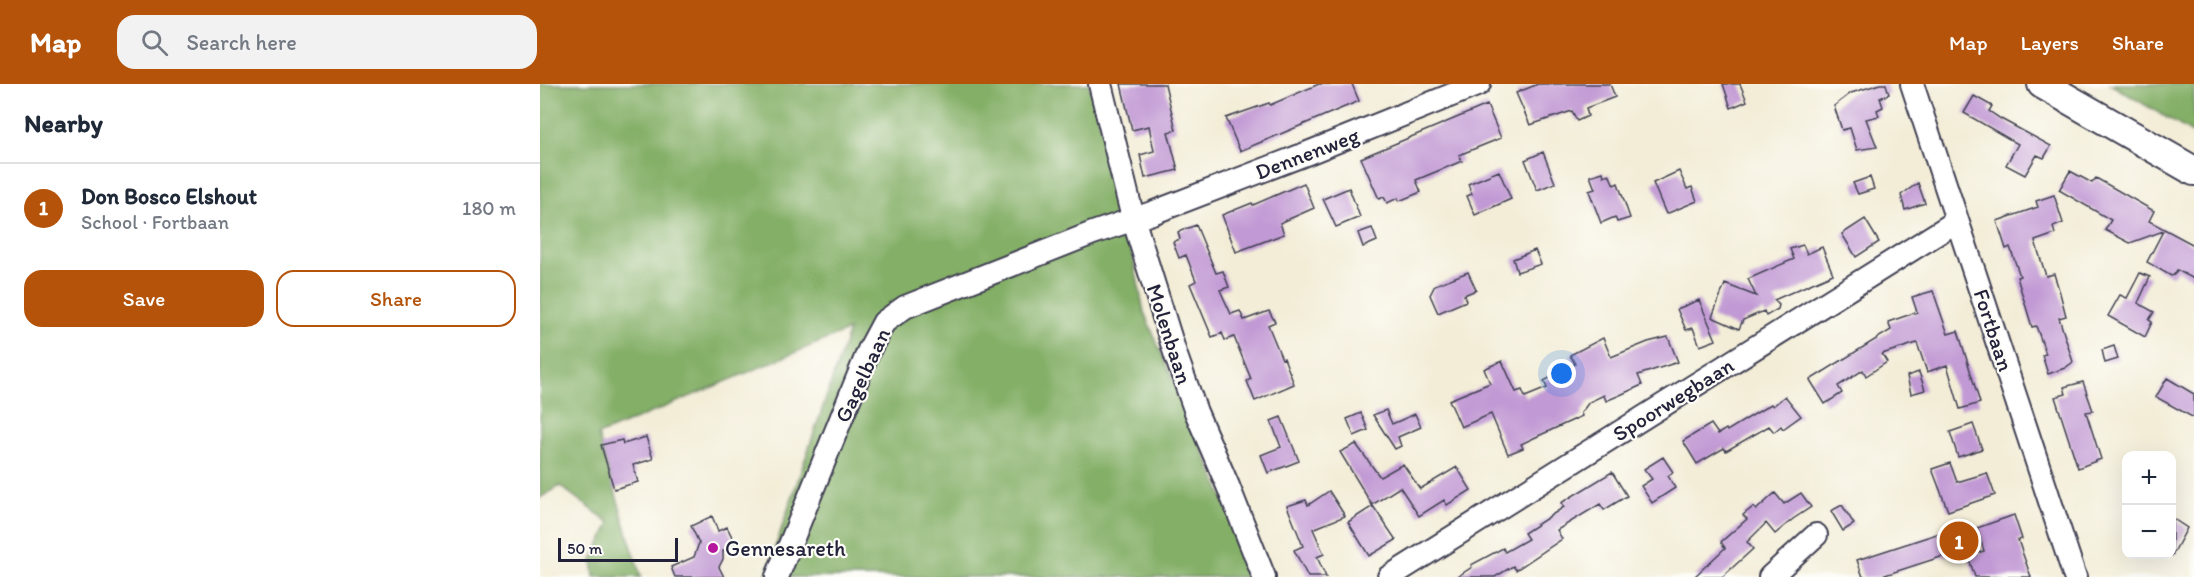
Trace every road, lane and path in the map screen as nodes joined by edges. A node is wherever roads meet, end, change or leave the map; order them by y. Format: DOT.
graph roads {
  1 [pos="1100,84"];
  2 [pos="1479,84"];
  3 [pos="1912,84"];
  4 [pos="2042,84"];
  5 [pos="2194,171"];
  6 [pos="1133,218"];
  7 [pos="1957,220"];
  8 [pos="1816,535"];
  9 [pos="777,577"];
  10 [pos="1264,577"];
  11 [pos="1389,577"];
  12 [pos="1770,577"];
  13 [pos="2075,577"];
  1 -- 6 [label="street, Molenbaan"];
  2 -- 6 [label="street, Dennenweg"];
  3 -- 7 [label="street, Fortbaan"];
  4 -- 5 [label="main road"];
  6 -- 9 [label="street, Gagelbaan"];
  6 -- 10 [label="street, Molenbaan"];
  7 -- 11 [label="street, Spoorwegbaan"];
  7 -- 13 [label="street, Fortbaan"];
  8 -- 12 [label="street"];
}
